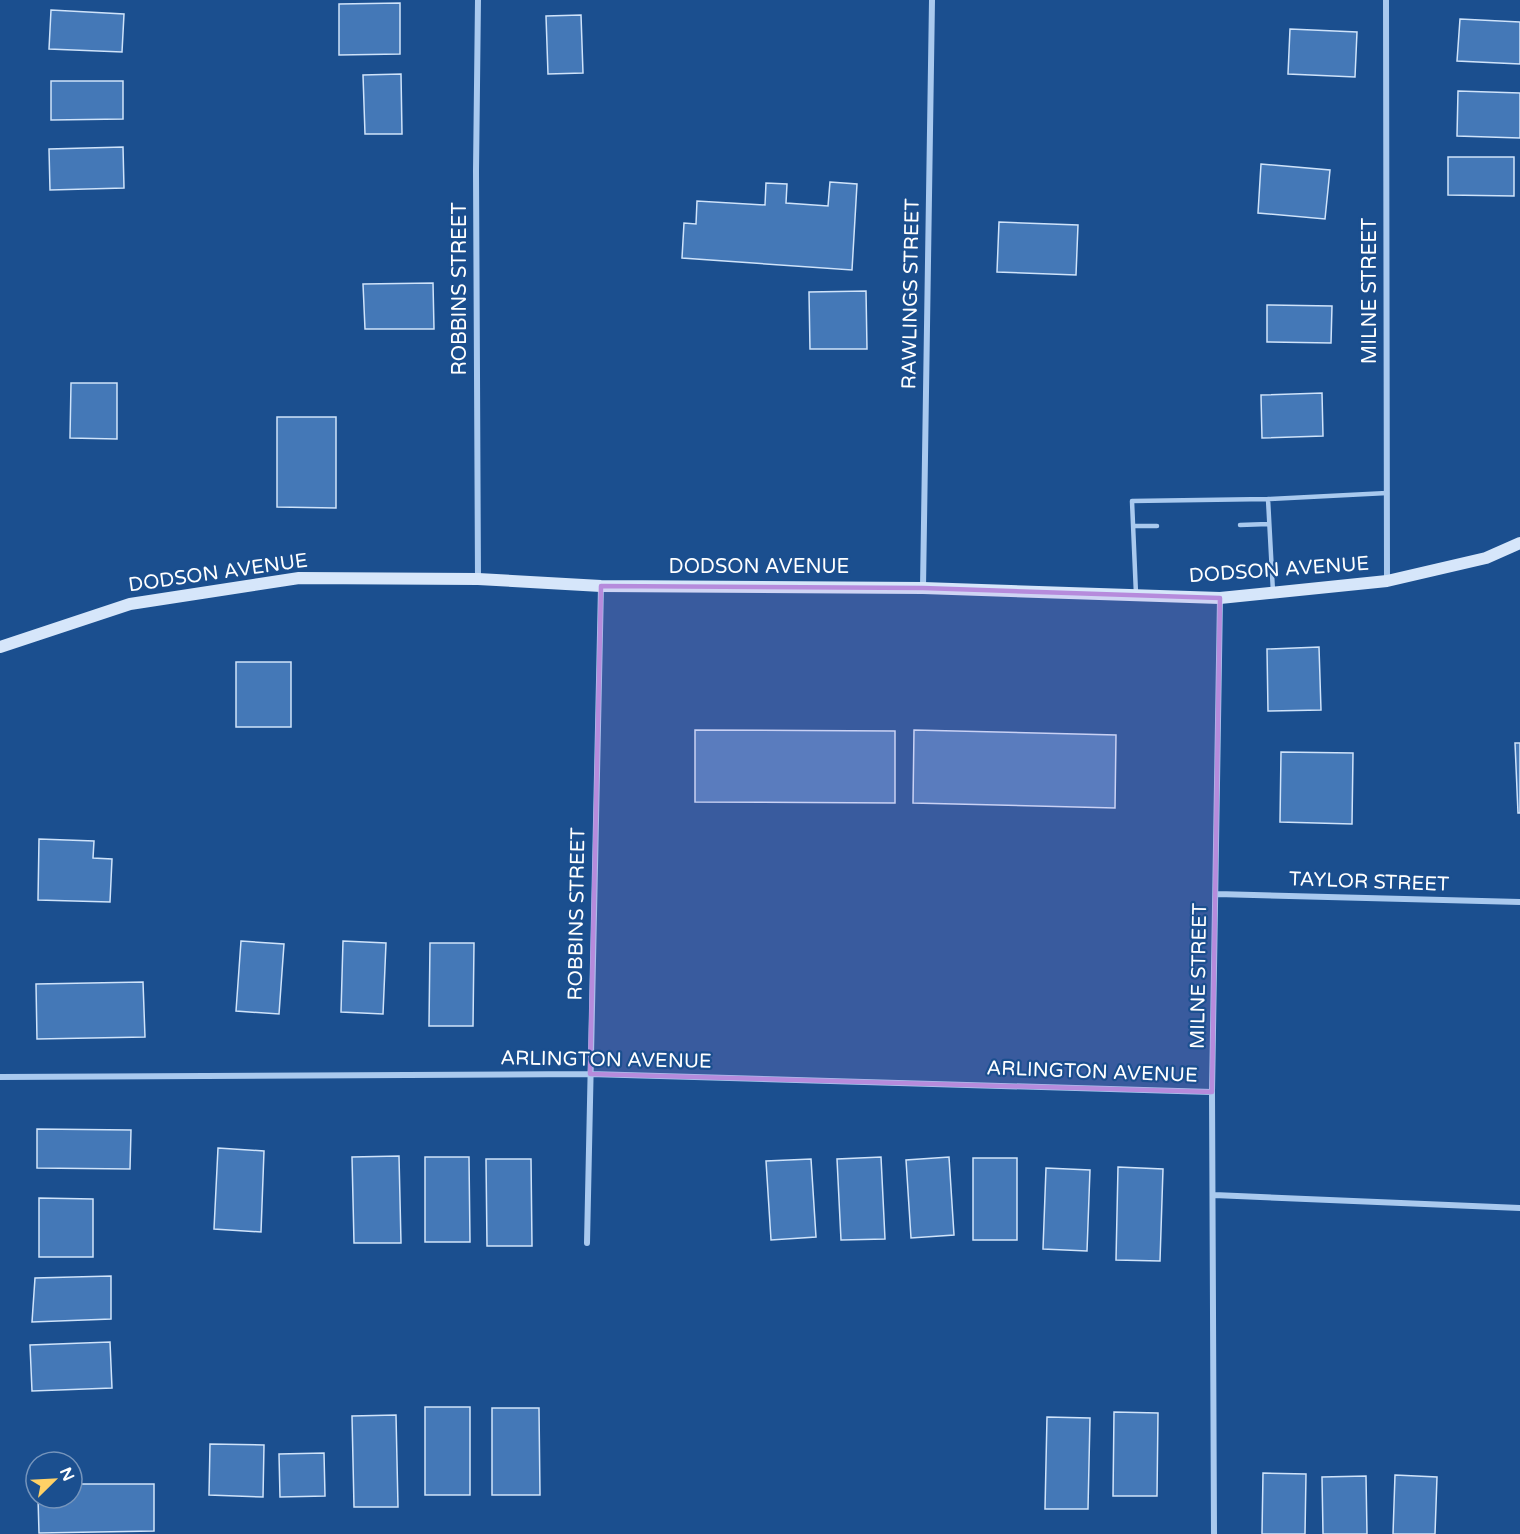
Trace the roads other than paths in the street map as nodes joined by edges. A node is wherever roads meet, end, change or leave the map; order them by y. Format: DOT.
graph roads {
  1 [pos="478,0"];
  2 [pos="932,0"];
  3 [pos="1386,0"];
  4 [pos="1387,493"];
  5 [pos="1268,499"];
  6 [pos="1268,524"];
  7 [pos="1239,525"];
  8 [pos="1134,526"];
  9 [pos="1157,526"];
  10 [pos="1520,543"];
  11 [pos="478,579"];
  12 [pos="1387,581"];
  13 [pos="601,586"];
  14 [pos="923,588"];
  15 [pos="1273,593"];
  16 [pos="1136,596"];
  17 [pos="1220,598"];
  18 [pos="0,647"];
  19 [pos="1217,894"];
  20 [pos="1520,902"];
  21 [pos="590,1074"];
  22 [pos="0,1077"];
  23 [pos="1212,1092"];
  24 [pos="1214,1195"];
  25 [pos="1520,1208"];
  26 [pos="587,1243"];
  27 [pos="1214,1534"];
  1 -- 11 [label="street, ROBBINS STREET"];
  2 -- 14 [label="street, RAWLINGS STREET"];
  3 -- 4 [label="street, MILNE STREET"];
  4 -- 5 [label="lane"];
  4 -- 12 [label="street, MILNE STREET"];
  5 -- 6 [label="lane"];
  5 -- 8 [label="lane"];
  6 -- 7 [label="lane"];
  6 -- 15 [label="lane"];
  8 -- 9 [label="lane"];
  8 -- 16 [label="lane"];
  10 -- 12 [label="main road, DODSON AVENUE"];
  11 -- 13 [label="main road, DODSON AVENUE"];
  11 -- 18 [label="main road, DODSON AVENUE"];
  12 -- 15 [label="main road, DODSON AVENUE"];
  13 -- 14 [label="main road, DODSON AVENUE"];
  13 -- 21 [label="street, ROBBINS STREET"];
  14 -- 16 [label="main road, DODSON AVENUE"];
  15 -- 17 [label="main road, DODSON AVENUE"];
  16 -- 17 [label="main road, DODSON AVENUE"];
  17 -- 19 [label="street, MILNE STREET"];
  19 -- 20 [label="street, TAYLOR STREET"];
  19 -- 23 [label="street, MILNE STREET"];
  21 -- 22 [label="street, ARLINGTON AVENUE"];
  21 -- 23 [label="street, ARLINGTON AVENUE"];
  21 -- 26 [label="street, ROBBINS STREET"];
  23 -- 24 [label="street, MILNE STREET"];
  24 -- 25 [label="street"];
  24 -- 27 [label="street, MILNE STREET"];
}
